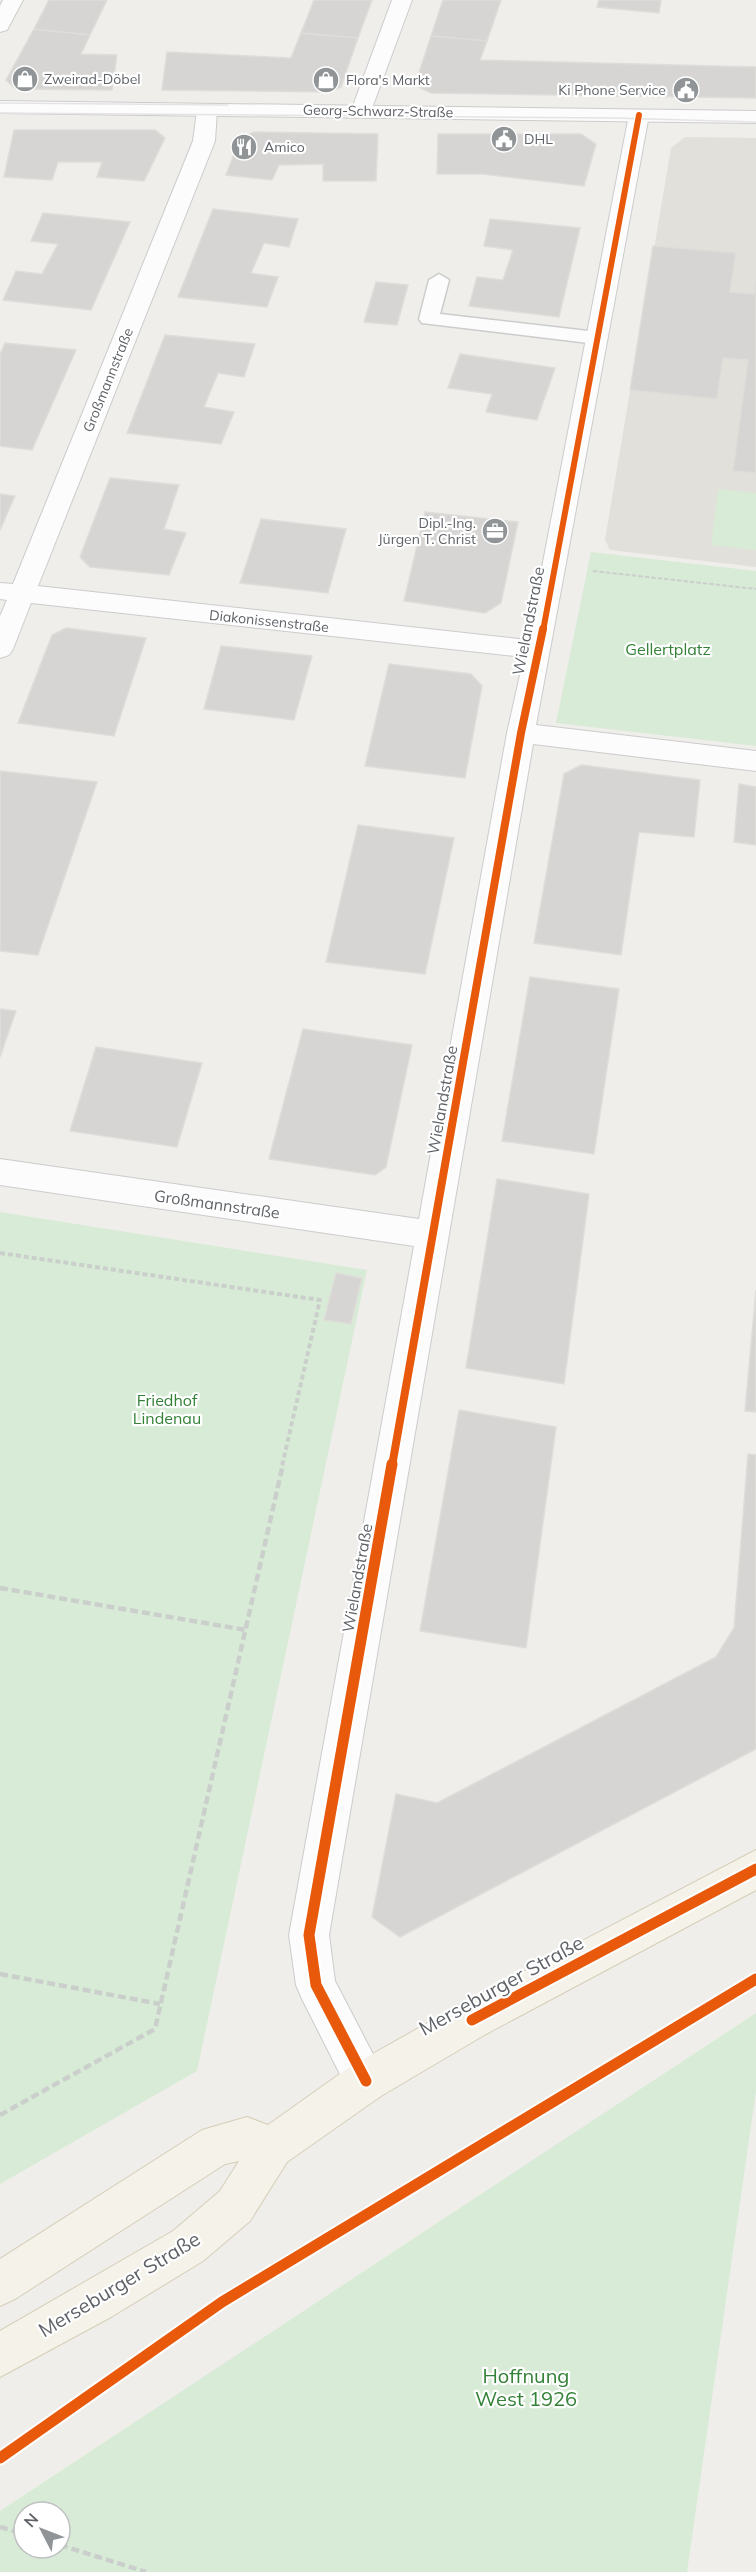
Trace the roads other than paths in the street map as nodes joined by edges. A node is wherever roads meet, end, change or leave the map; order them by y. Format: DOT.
graph roads {
  1 [pos="14,0"];
  2 [pos="402,0"];
  3 [pos="0,26"];
  4 [pos="0,106"];
  5 [pos="207,110"];
  6 [pos="361,111"];
  7 [pos="639,115"];
  8 [pos="756,117"];
  9 [pos="439,280"];
  10 [pos="597,338"];
  11 [pos="11,592"];
  12 [pos="0,649"];
  13 [pos="539,650"];
  14 [pos="521,733"];
  15 [pos="756,761"];
  16 [pos="0,1173"];
  17 [pos="433,1236"];
  18 [pos="756,1869"];
  19 [pos="366,2081"];
  20 [pos="272,2146"];
  21 [pos="0,2284"];
  22 [pos="0,2355"];
  1 -- 3 [label="street"];
  2 -- 6 [label="street"];
  4 -- 5 [label="street, Georg-Schwarz-Straße"];
  5 -- 6 [label="street, Georg-Schwarz-Straße"];
  5 -- 11 [label="street, Großmannstraße"];
  6 -- 7 [label="street, Georg-Schwarz-Straße"];
  7 -- 8 [label="street, Georg-Schwarz-Straße"];
  7 -- 10 [label="street, Wielandstraße"];
  9 -- 10 [label="lane"];
  10 -- 13 [label="street, Wielandstraße"];
  11 -- 12 [label="street, Großmannstraße"];
  11 -- 13 [label="street, Diakonissenstraße"];
  13 -- 14 [label="street, Wielandstraße"];
  14 -- 15 [label="street"];
  14 -- 17 [label="street, Wielandstraße"];
  16 -- 17 [label="street, Großmannstraße"];
  17 -- 19 [label="street, Wielandstraße"];
  18 -- 19 [label="main road, Merseburger Straße"];
  19 -- 20 [label="main road, Merseburger Straße"];
  20 -- 21 [label="main road"];
  20 -- 22 [label="main road, Merseburger Straße"];
}
